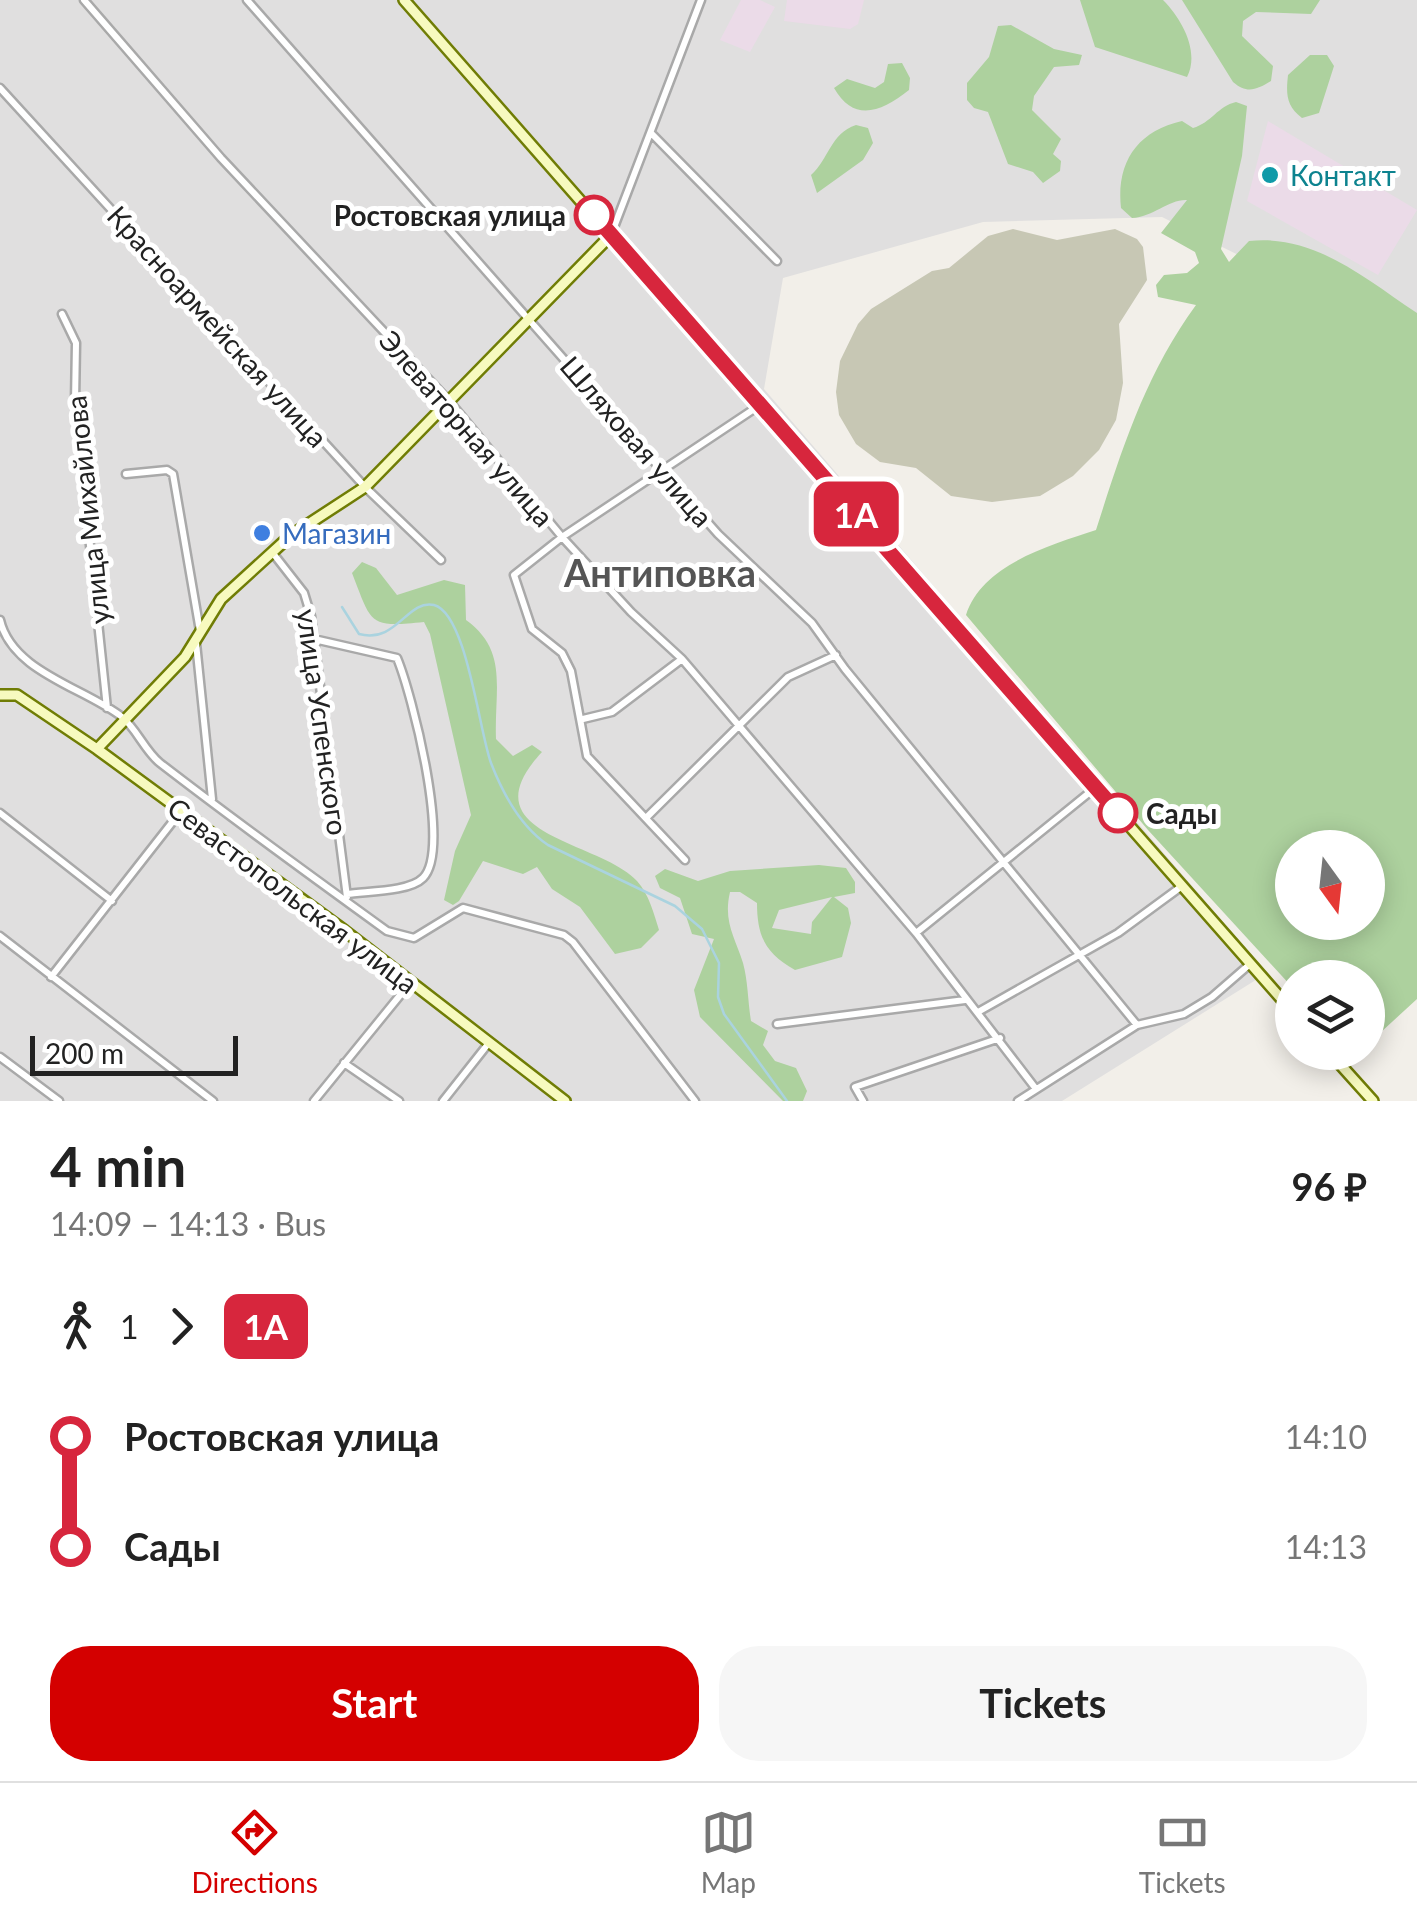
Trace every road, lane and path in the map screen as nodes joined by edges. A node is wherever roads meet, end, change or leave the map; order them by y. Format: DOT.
graph roads {
  1 [pos="84,0"];
  2 [pos="246,0"];
  3 [pos="404,0"];
  4 [pos="701,0"];
  5 [pos="0,88"];
  6 [pos="652,134"];
  7 [pos="611,235"];
  8 [pos="777,260"];
  9 [pos="62,314"];
  10 [pos="530,318"];
  11 [pos="448,402"];
  12 [pos="760,405"];
  13 [pos="663,469"];
  14 [pos="126,474"];
  15 [pos="365,487"];
  16 [pos="562,537"];
  17 [pos="272,552"];
  18 [pos="441,560"];
  19 [pos="0,620"];
  20 [pos="2,632"];
  21 [pos="198,637"];
  22 [pos="314,640"];
  23 [pos="836,655"];
  24 [pos="682,659"];
  25 [pos="0,695"];
  26 [pos="108,710"];
  27 [pos="124,718"];
  28 [pos="584,719"];
  29 [pos="737,729"];
  30 [pos="97,749"];
  31 [pos="1095,788"];
  32 [pos="212,801"];
  33 [pos="181,811"];
  34 [pos="0,813"];
  35 [pos="648,816"];
  36 [pos="685,860"];
  37 [pos="1005,864"];
  38 [pos="1182,886"];
  39 [pos="348,899"];
  40 [pos="112,901"];
  41 [pos="916,933"];
  42 [pos="0,936"];
  43 [pos="1080,956"];
  44 [pos="1251,963"];
  45 [pos="51,977"];
  46 [pos="410,983"];
  47 [pos="1275,992"];
  48 [pos="967,1000"];
  49 [pos="978,1012"];
  50 [pos="777,1024"];
  51 [pos="1137,1024"];
  52 [pos="1000,1038"];
  53 [pos="488,1044"];
  54 [pos="0,1057"];
  55 [pos="344,1063"];
  56 [pos="1345,1070"];
  57 [pos="1036,1088"];
  58 [pos="60,1101"];
  59 [pos="213,1101"];
  60 [pos="314,1101"];
  61 [pos="399,1101"];
  62 [pos="442,1101"];
  63 [pos="564,1101"];
  64 [pos="695,1101"];
  65 [pos="864,1101"];
  66 [pos="1018,1101"];
  67 [pos="1372,1101"];
  1 -- 11 [label="street, Элеваторная улица"];
  2 -- 10 [label="street, Шляховая улица"];
  3 -- 7 [label="street"];
  4 -- 6 [label="street"];
  5 -- 15 [label="street, Красноармейская улица"];
  6 -- 7 [label="street"];
  6 -- 8 [label="street"];
  7 -- 10 [label="street"];
  7 -- 12 [label="street"];
  9 -- 26 [label="street, улица Михайлова"];
  10 -- 11 [label="street"];
  10 -- 13 [label="street, Шляховая улица"];
  11 -- 15 [label="street"];
  11 -- 16 [label="street, Элеваторная улица"];
  12 -- 13 [label="street"];
  12 -- 31 [label="street"];
  13 -- 16 [label="street"];
  13 -- 23 [label="street, Шляховая улица"];
  14 -- 21 [label="street"];
  15 -- 17 [label="street"];
  15 -- 18 [label="street, Красноармейская улица"];
  16 -- 24 [label="street, Элеваторная улица"];
  16 -- 28 [label="street"];
  17 -- 21 [label="street"];
  17 -- 22 [label="street, улица Успенского"];
  19 -- 20 [label="street"];
  20 -- 26 [label="street"];
  21 -- 27 [label="street"];
  21 -- 32 [label="street"];
  22 -- 39 [label="street, улица Успенского"];
  22 -- 39 [label="street"];
  23 -- 29 [label="street"];
  23 -- 37 [label="street, Шляховая улица"];
  24 -- 28 [label="street"];
  24 -- 29 [label="street, Элеваторная улица"];
  25 -- 30 [label="street, Севастопольская улица"];
  26 -- 27 [label="street"];
  27 -- 30 [label="street"];
  27 -- 32 [label="street"];
  28 -- 35 [label="street"];
  29 -- 35 [label="street"];
  29 -- 41 [label="street, Элеваторная улица"];
  30 -- 33 [label="street, Севастопольская улица"];
  31 -- 37 [label="street"];
  31 -- 38 [label="street"];
  32 -- 39 [label="street"];
  33 -- 40 [label="street"];
  33 -- 46 [label="street, Севастопольская улица"];
  34 -- 40 [label="street"];
  35 -- 36 [label="street"];
  37 -- 41 [label="street"];
  37 -- 43 [label="street, Шляховая улица"];
  38 -- 43 [label="street"];
  38 -- 44 [label="street"];
  39 -- 64 [label="street"];
  40 -- 45 [label="street"];
  41 -- 48 [label="street, Элеваторная улица"];
  42 -- 45 [label="street"];
  43 -- 49 [label="street"];
  43 -- 51 [label="street, Шляховая улица"];
  44 -- 47 [label="street"];
  44 -- 51 [label="street"];
  45 -- 59 [label="street"];
  46 -- 53 [label="street, Севастопольская улица"];
  46 -- 55 [label="street"];
  48 -- 49 [label="street, Элеваторная улица"];
  48 -- 50 [label="street"];
  49 -- 52 [label="street, Элеваторная улица"];
  51 -- 57 [label="street"];
  52 -- 57 [label="street, Элеваторная улица"];
  52 -- 65 [label="street"];
  53 -- 62 [label="street"];
  53 -- 63 [label="street, Севастопольская улица"];
  54 -- 58 [label="street"];
  55 -- 60 [label="street"];
  55 -- 61 [label="street"];
  56 -- 67 [label="street"];
  57 -- 66 [label="street"];
}
